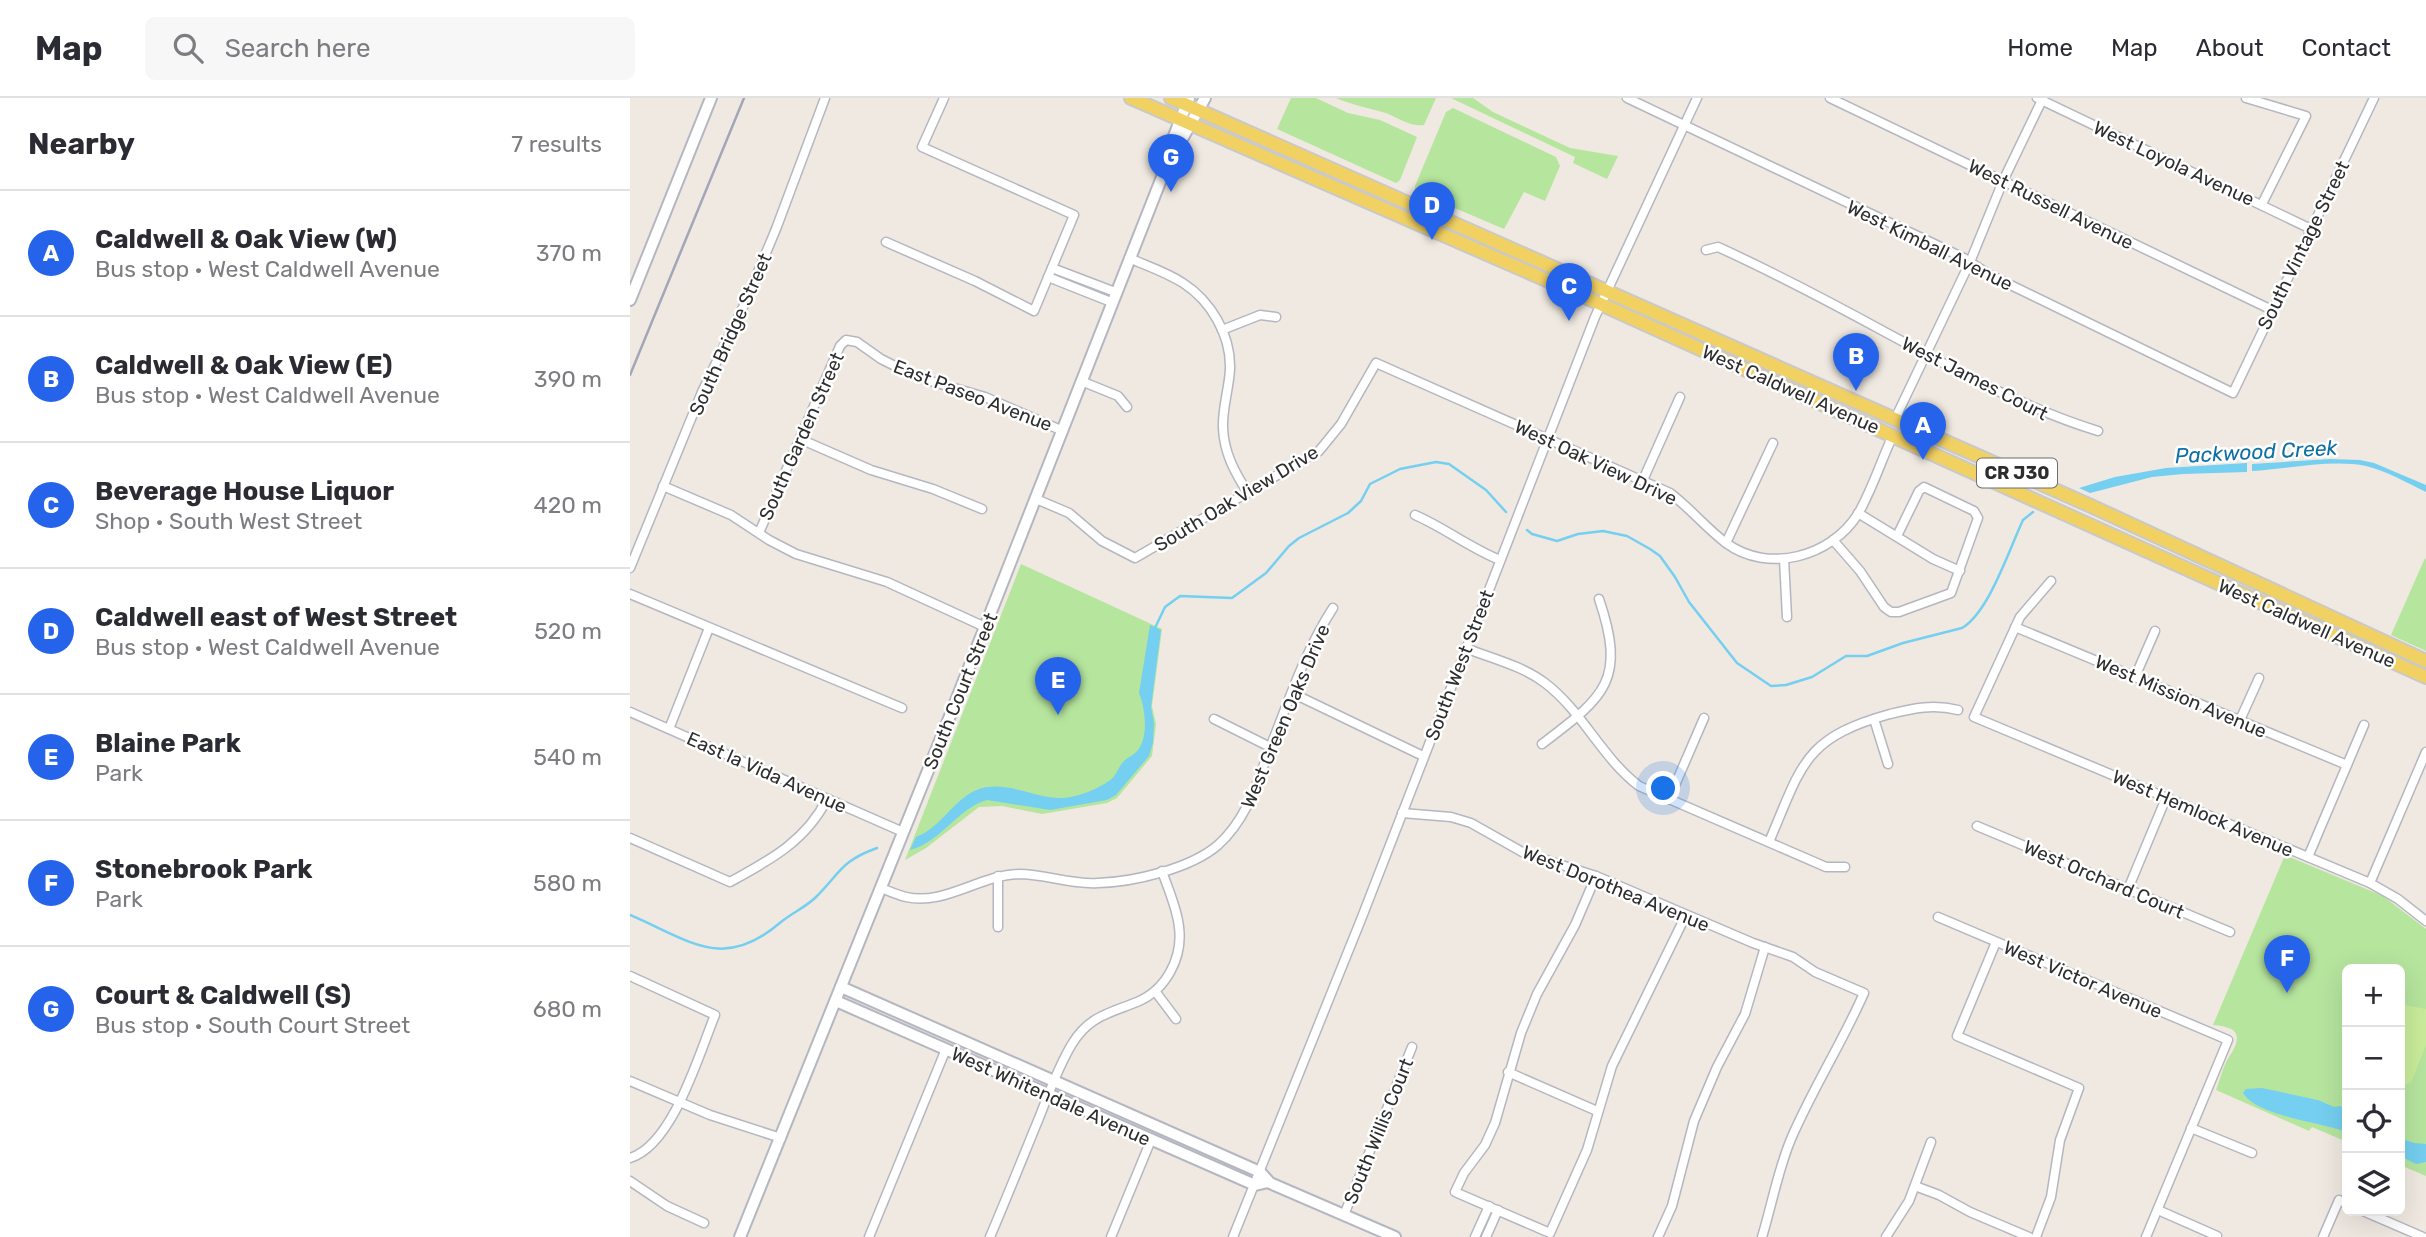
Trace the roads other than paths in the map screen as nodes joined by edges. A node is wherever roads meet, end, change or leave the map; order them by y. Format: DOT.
graph roads {
  1 [pos="711,98"];
  2 [pos="825,98"];
  3 [pos="944,98"];
  4 [pos="1131,98"];
  5 [pos="1171,98"];
  6 [pos="1627,98"];
  7 [pos="1698,98"];
  8 [pos="1830,98"];
  9 [pos="2246,98"];
  10 [pos="2374,98"];
  11 [pos="2041,99"];
  12 [pos="1195,103"];
  13 [pos="1186,121"];
  14 [pos="1684,126"];
  15 [pos="1317,179"];
  16 [pos="2003,181"];
  17 [pos="1404,200"];
  18 [pos="2262,204"];
  19 [pos="2311,229"];
  20 [pos="886,242"];
  21 [pos="1706,250"];
  22 [pos="1129,258"];
  23 [pos="1970,262"];
  24 [pos="1052,268"];
  25 [pos="1048,277"];
  26 [pos="1606,290"];
  27 [pos="1113,297"];
  28 [pos="630,300"];
  29 [pos="1600,304"];
  30 [pos="2272,310"];
  31 [pos="1276,317"];
  32 [pos="1222,330"];
  33 [pos="846,340"];
  34 [pos="1926,354"];
  35 [pos="1376,363"];
  36 [pos="1082,381"];
  37 [pos="2233,393"];
  38 [pos="1679,397"];
  39 [pos="1809,398"];
  40 [pos="1127,407"];
  41 [pos="1895,419"];
  42 [pos="1063,431"];
  43 [pos="2098,431"];
  44 [pos="1893,435"];
  45 [pos="1548,438"];
  46 [pos="800,439"];
  47 [pos="1773,443"];
  48 [pos="1643,480"];
  49 [pos="663,486"];
  50 [pos="1248,493"];
  51 [pos="1035,499"];
  52 [pos="982,509"];
  53 [pos="1858,513"];
  54 [pos="1415,515"];
  55 [pos="759,533"];
  56 [pos="1897,536"];
  57 [pos="1833,540"];
  58 [pos="1726,543"];
  59 [pos="1784,559"];
  60 [pos="1500,560"];
  61 [pos="630,568"];
  62 [pos="1960,571"];
  63 [pos="2208,579"];
  64 [pos="2051,581"];
  65 [pos="630,594"];
  66 [pos="1599,599"];
  67 [pos="2300,603"];
  68 [pos="1333,608"];
  69 [pos="1787,617"];
  70 [pos="985,626"];
  71 [pos="2015,626"];
  72 [pos="709,628"];
  73 [pos="2155,631"];
  74 [pos="1465,648"];
  75 [pos="2426,661"];
  76 [pos="2136,677"];
  77 [pos="2426,677"];
  78 [pos="2259,678"];
  79 [pos="1292,693"];
  80 [pos="902,708"];
  81 [pos="1958,710"];
  82 [pos="630,712"];
  83 [pos="1577,718"];
  84 [pos="1704,718"];
  85 [pos="1214,719"];
  86 [pos="1874,719"];
  87 [pos="2240,720"];
  88 [pos="2364,725"];
  89 [pos="669,729"];
  90 [pos="1542,744"];
  91 [pos="1270,747"];
  92 [pos="2426,752"];
  93 [pos="1423,756"];
  94 [pos="1888,764"];
  95 [pos="2347,765"];
  96 [pos="2166,798"];
  97 [pos="827,799"];
  98 [pos="1669,799"];
  99 [pos="1402,813"];
  100 [pos="1977,826"];
  101 [pos="903,832"];
  102 [pos="630,838"];
  103 [pos="1769,842"];
  104 [pos="2308,857"];
  105 [pos="1845,867"];
  106 [pos="1162,871"];
  107 [pos="998,876"];
  108 [pos="1596,876"];
  109 [pos="2370,883"];
  110 [pos="881,888"];
  111 [pos="2128,890"];
  112 [pos="1686,915"];
  113 [pos="1938,917"];
  114 [pos="2426,920"];
  115 [pos="998,928"];
  116 [pos="2230,932"];
  117 [pos="1996,942"];
  118 [pos="1765,947"];
  119 [pos="630,976"];
  120 [pos="841,987"];
  121 [pos="1155,991"];
  122 [pos="836,1001"];
  123 [pos="1176,1019"];
  124 [pos="1412,1047"];
  125 [pos="946,1049"];
  126 [pos="1508,1072"];
  127 [pos="1055,1080"];
  128 [pos="630,1081"];
  129 [pos="1049,1094"];
  130 [pos="679,1103"];
  131 [pos="1597,1111"];
  132 [pos="2191,1128"];
  133 [pos="781,1138"];
  134 [pos="1151,1140"];
  135 [pos="1931,1142"];
  136 [pos="2252,1153"];
  137 [pos="630,1158"];
  138 [pos="1260,1171"];
  139 [pos="630,1181"];
  140 [pos="1268,1182"];
  141 [pos="1255,1185"];
  142 [pos="1915,1186"];
  143 [pos="2342,1204"];
  144 [pos="1493,1208"];
  145 [pos="2158,1210"];
  146 [pos="1344,1215"];
  147 [pos="2375,1216"];
  148 [pos="704,1223"];
  149 [pos="2217,1236"];
  150 [pos="740,1237"];
  151 [pos="869,1237"];
  152 [pos="990,1237"];
  153 [pos="1111,1237"];
  154 [pos="1233,1237"];
  155 [pos="1395,1237"];
  156 [pos="1475,1237"];
  157 [pos="1486,1237"];
  158 [pos="1658,1237"];
  159 [pos="1762,1237"];
  160 [pos="1886,1237"];
  161 [pos="2029,1237"];
  162 [pos="2036,1237"];
  163 [pos="2146,1237"];
  164 [pos="2323,1237"];
  165 [pos="2423,1237"];
  1 -- 28 [label="street"];
  2 -- 49 [label="street, South Bridge Street"];
  3 -- 24 [label="street"];
  4 -- 13 [label="main road, CR J30"];
  5 -- 12 [label="main road, CR J30"];
  6 -- 14 [label="street, West Kimball Avenue"];
  7 -- 14 [label="street, South West Street"];
  8 -- 16 [label="street, West Russell Avenue"];
  9 -- 18 [label="street"];
  10 -- 19 [label="street, South Vintage Street"];
  11 -- 16 [label="street"];
  11 -- 18 [label="street, West Loyola Avenue"];
  12 -- 13 [label="street, South Court Street"];
  12 -- 17 [label="main road, West Caldwell Avenue / CR J30"];
  13 -- 15 [label="main road, West Caldwell Avenue / CR J30"];
  13 -- 22 [label="street, South Court Street"];
  14 -- 23 [label="street, West Kimball Avenue"];
  14 -- 26 [label="street, South West Street"];
  15 -- 17 [label="main road"];
  15 -- 29 [label="main road, West Caldwell Avenue / CR J30"];
  16 -- 23 [label="street"];
  16 -- 30 [label="street, West Russell Avenue"];
  17 -- 26 [label="main road, West Caldwell Avenue / CR J30"];
  18 -- 19 [label="street, West Loyola Avenue"];
  19 -- 30 [label="street, South Vintage Street"];
  20 -- 25 [label="street"];
  21 -- 34 [label="street, West James Court"];
  22 -- 27 [label="street, South Court Street"];
  22 -- 32 [label="street"];
  23 -- 34 [label="street"];
  23 -- 37 [label="street, West Kimball Avenue"];
  24 -- 25 [label="street"];
  24 -- 27 [label="street"];
  25 -- 27 [label="street"];
  26 -- 29 [label="street, South West Street"];
  26 -- 41 [label="main road, West Caldwell Avenue / CR J30"];
  27 -- 36 [label="street, South Court Street"];
  29 -- 39 [label="main road, West Caldwell Avenue / CR J30"];
  29 -- 45 [label="street, South West Street"];
  30 -- 37 [label="street, South Vintage Street"];
  31 -- 32 [label="street"];
  32 -- 50 [label="street"];
  33 -- 42 [label="street, East Paseo Avenue"];
  33 -- 46 [label="street, South Garden Street"];
  34 -- 41 [label="street"];
  34 -- 43 [label="street, West James Court"];
  35 -- 45 [label="street, West Oak View Drive"];
  35 -- 50 [label="street, South Oak View Drive"];
  36 -- 40 [label="street"];
  36 -- 42 [label="street, South Court Street"];
  38 -- 48 [label="street"];
  39 -- 41 [label="main road"];
  39 -- 44 [label="main road, West Caldwell Avenue / CR J30"];
  41 -- 67 [label="main road, West Caldwell Avenue / CR J30"];
  42 -- 51 [label="street, South Court Street"];
  44 -- 53 [label="street"];
  44 -- 63 [label="main road, West Caldwell Avenue / CR J30"];
  45 -- 48 [label="street, West Oak View Drive"];
  45 -- 60 [label="street, South West Street"];
  46 -- 52 [label="street"];
  46 -- 55 [label="street, South Garden Street"];
  47 -- 58 [label="street"];
  48 -- 58 [label="street, West Oak View Drive"];
  49 -- 55 [label="street"];
  49 -- 61 [label="street, South Bridge Street"];
  50 -- 51 [label="street, South Oak View Drive"];
  51 -- 70 [label="street, South Court Street"];
  53 -- 56 [label="street"];
  53 -- 57 [label="street"];
  54 -- 60 [label="street"];
  55 -- 70 [label="street"];
  56 -- 62 [label="street"];
  56 -- 62 [label="street"];
  57 -- 59 [label="street, West Oak View Drive"];
  57 -- 62 [label="street"];
  58 -- 59 [label="street, West Oak View Drive"];
  59 -- 69 [label="street"];
  60 -- 74 [label="street, South West Street"];
  63 -- 67 [label="main road"];
  63 -- 77 [label="main road, West Caldwell Avenue / CR J30"];
  64 -- 71 [label="street"];
  65 -- 72 [label="street"];
  66 -- 83 [label="street"];
  67 -- 75 [label="main road, West Caldwell Avenue / CR J30"];
  68 -- 79 [label="street, West Green Oaks Drive"];
  70 -- 101 [label="street, South Court Street"];
  71 -- 76 [label="street, West Mission Avenue"];
  71 -- 96 [label="street, West Hemlock Avenue"];
  72 -- 80 [label="street"];
  72 -- 89 [label="street"];
  73 -- 76 [label="street"];
  74 -- 83 [label="street"];
  74 -- 93 [label="street, South West Street"];
  76 -- 87 [label="street, West Mission Avenue"];
  78 -- 87 [label="street"];
  79 -- 91 [label="street, West Green Oaks Drive"];
  79 -- 93 [label="street"];
  81 -- 86 [label="street"];
  82 -- 89 [label="street, East la Vida Avenue"];
  83 -- 90 [label="street"];
  83 -- 98 [label="street"];
  84 -- 98 [label="street"];
  85 -- 91 [label="street"];
  86 -- 94 [label="street"];
  86 -- 103 [label="street"];
  87 -- 95 [label="street, West Mission Avenue"];
  88 -- 95 [label="street"];
  89 -- 97 [label="street, East la Vida Avenue"];
  91 -- 106 [label="street, West Green Oaks Drive"];
  92 -- 109 [label="street"];
  93 -- 99 [label="street, South West Street"];
  95 -- 104 [label="street"];
  96 -- 104 [label="street, West Hemlock Avenue"];
  96 -- 111 [label="street"];
  97 -- 101 [label="street, East la Vida Avenue"];
  97 -- 102 [label="street"];
  98 -- 103 [label="street"];
  99 -- 108 [label="street, West Dorothea Avenue"];
  99 -- 138 [label="street, South West Street"];
  100 -- 111 [label="street, West Orchard Court"];
  101 -- 110 [label="street, South Court Street"];
  103 -- 105 [label="street"];
  104 -- 109 [label="street, West Hemlock Avenue"];
  106 -- 107 [label="street, West Green Oaks Drive"];
  106 -- 121 [label="street"];
  107 -- 110 [label="street, West Green Oaks Drive"];
  107 -- 115 [label="street"];
  108 -- 112 [label="street, West Dorothea Avenue"];
  108 -- 126 [label="street"];
  109 -- 114 [label="street, West Hemlock Avenue"];
  110 -- 120 [label="street, South Court Street"];
  111 -- 116 [label="street, West Orchard Court"];
  112 -- 118 [label="street, West Dorothea Avenue"];
  112 -- 131 [label="street"];
  113 -- 117 [label="street, West Victor Avenue"];
  117 -- 132 [label="street, West Victor Avenue"];
  117 -- 162 [label="street"];
  118 -- 158 [label="street"];
  118 -- 159 [label="street, West Dorothea Avenue"];
  119 -- 130 [label="street"];
  120 -- 122 [label="street, South Court Street"];
  120 -- 127 [label="street, West Whitendale Avenue"];
  121 -- 123 [label="street"];
  121 -- 127 [label="street"];
  122 -- 125 [label="street, West Whitendale Avenue"];
  122 -- 133 [label="street, South Court Street"];
  124 -- 146 [label="street, South Willis Court"];
  125 -- 129 [label="street, West Whitendale Avenue"];
  125 -- 151 [label="street"];
  126 -- 131 [label="street"];
  126 -- 144 [label="street"];
  127 -- 129 [label="street"];
  127 -- 138 [label="street, West Whitendale Avenue"];
  128 -- 130 [label="street"];
  129 -- 134 [label="street, West Whitendale Avenue"];
  129 -- 152 [label="street"];
  130 -- 133 [label="street"];
  130 -- 137 [label="street"];
  131 -- 144 [label="street"];
  132 -- 136 [label="street"];
  132 -- 145 [label="street"];
  133 -- 150 [label="street, South Court Street"];
  134 -- 141 [label="street, West Whitendale Avenue"];
  134 -- 153 [label="street"];
  135 -- 142 [label="street"];
  138 -- 140 [label="street"];
  138 -- 141 [label="street, South West Street"];
  139 -- 148 [label="street"];
  140 -- 141 [label="street"];
  140 -- 146 [label="street"];
  141 -- 154 [label="street, South West Street"];
  142 -- 160 [label="street"];
  142 -- 161 [label="street"];
  143 -- 164 [label="street"];
  144 -- 156 [label="street"];
  144 -- 157 [label="street"];
  145 -- 149 [label="street"];
  145 -- 163 [label="street"];
  146 -- 155 [label="street"];
  147 -- 165 [label="street"];
}
